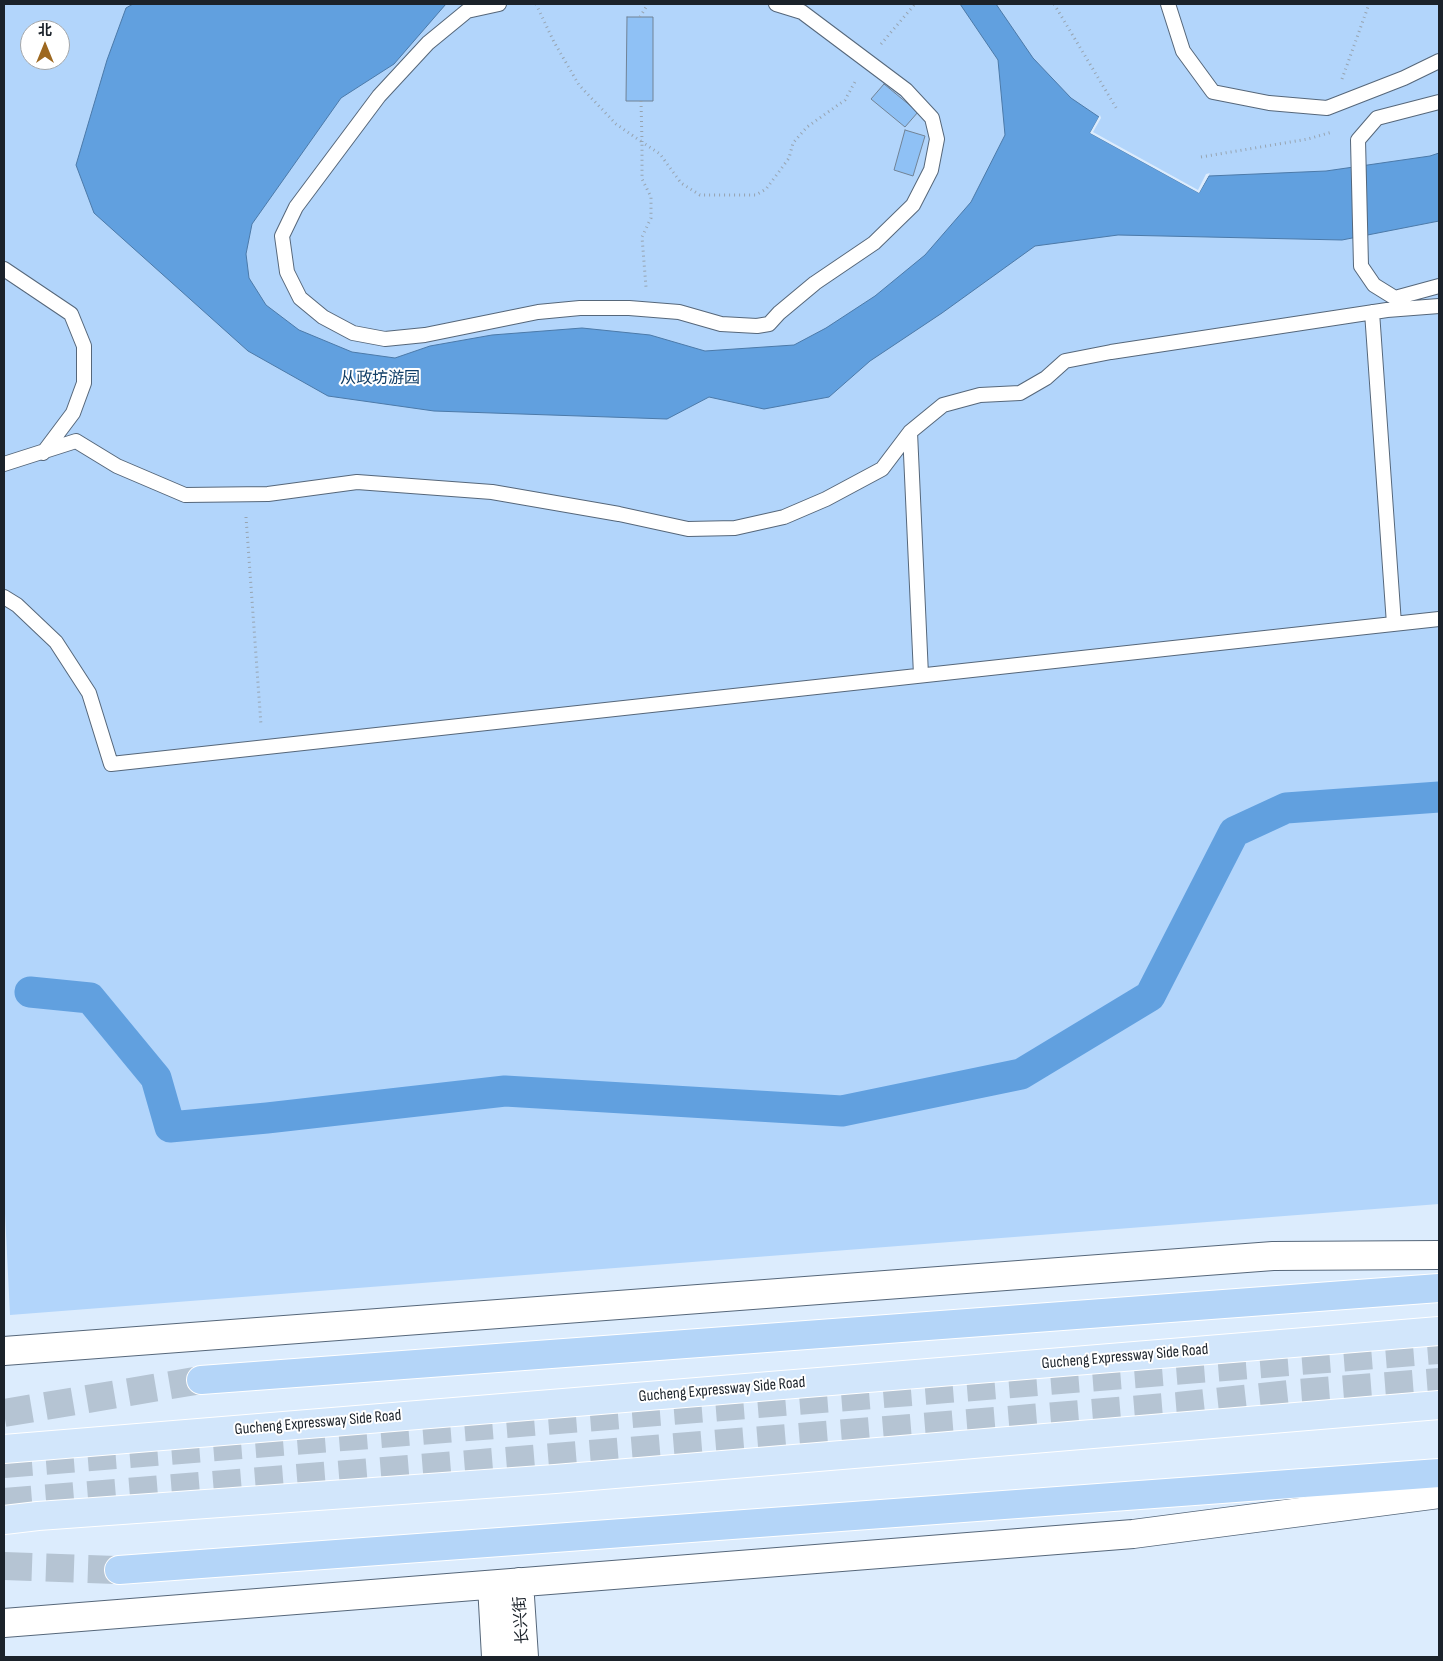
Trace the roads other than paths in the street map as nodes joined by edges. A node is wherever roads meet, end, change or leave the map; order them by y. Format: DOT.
graph roads {
  1 [pos="499,4"];
  2 [pos="776,4"];
  3 [pos="1168,4"];
  4 [pos="1439,61"];
  5 [pos="1439,102"];
  6 [pos="4,269"];
  7 [pos="1439,286"];
  8 [pos="1439,306"];
  9 [pos="1372,312"];
  10 [pos="910,432"];
  11 [pos="43,453"];
  12 [pos="4,464"];
  13 [pos="4,597"];
  14 [pos="1439,619"];
  15 [pos="1394,624"];
  16 [pos="921,675"];
  17 [pos="1439,1255"];
  18 [pos="1439,1288"];
  19 [pos="1439,1331"];
  20 [pos="4,1350"];
  21 [pos="201,1380"];
  22 [pos="1439,1405"];
  23 [pos="4,1449"];
  24 [pos="1439,1474"];
  25 [pos="1439,1494"];
  26 [pos="4,1520"];
  27 [pos="120,1570"];
  28 [pos="519,1582"];
  29 [pos="492,1585"];
  30 [pos="4,1623"];
  31 [pos="496,1657"];
  32 [pos="524,1657"];
  1 -- 2 [label="lane"];
  3 -- 4 [label="lane"];
  5 -- 7 [label="lane"];
  6 -- 11 [label="lane"];
  8 -- 9 [label="lane"];
  9 -- 10 [label="lane"];
  9 -- 15 [label="lane"];
  10 -- 11 [label="lane"];
  10 -- 16 [label="lane"];
  11 -- 12 [label="lane"];
  13 -- 16 [label="lane"];
  14 -- 15 [label="lane"];
  15 -- 16 [label="lane"];
  17 -- 20 [label="main road"];
  18 -- 21 [label="highway"];
  19 -- 23 [label="main road, Gucheng Expressway Side Road"];
  22 -- 26 [label="main road"];
  24 -- 27 [label="highway"];
  25 -- 28 [label="main road"];
  28 -- 29 [label="main road"];
  28 -- 32 [label="main road, 长兴街"];
  29 -- 30 [label="main road"];
  29 -- 31 [label="main road, 长兴街"];
}
